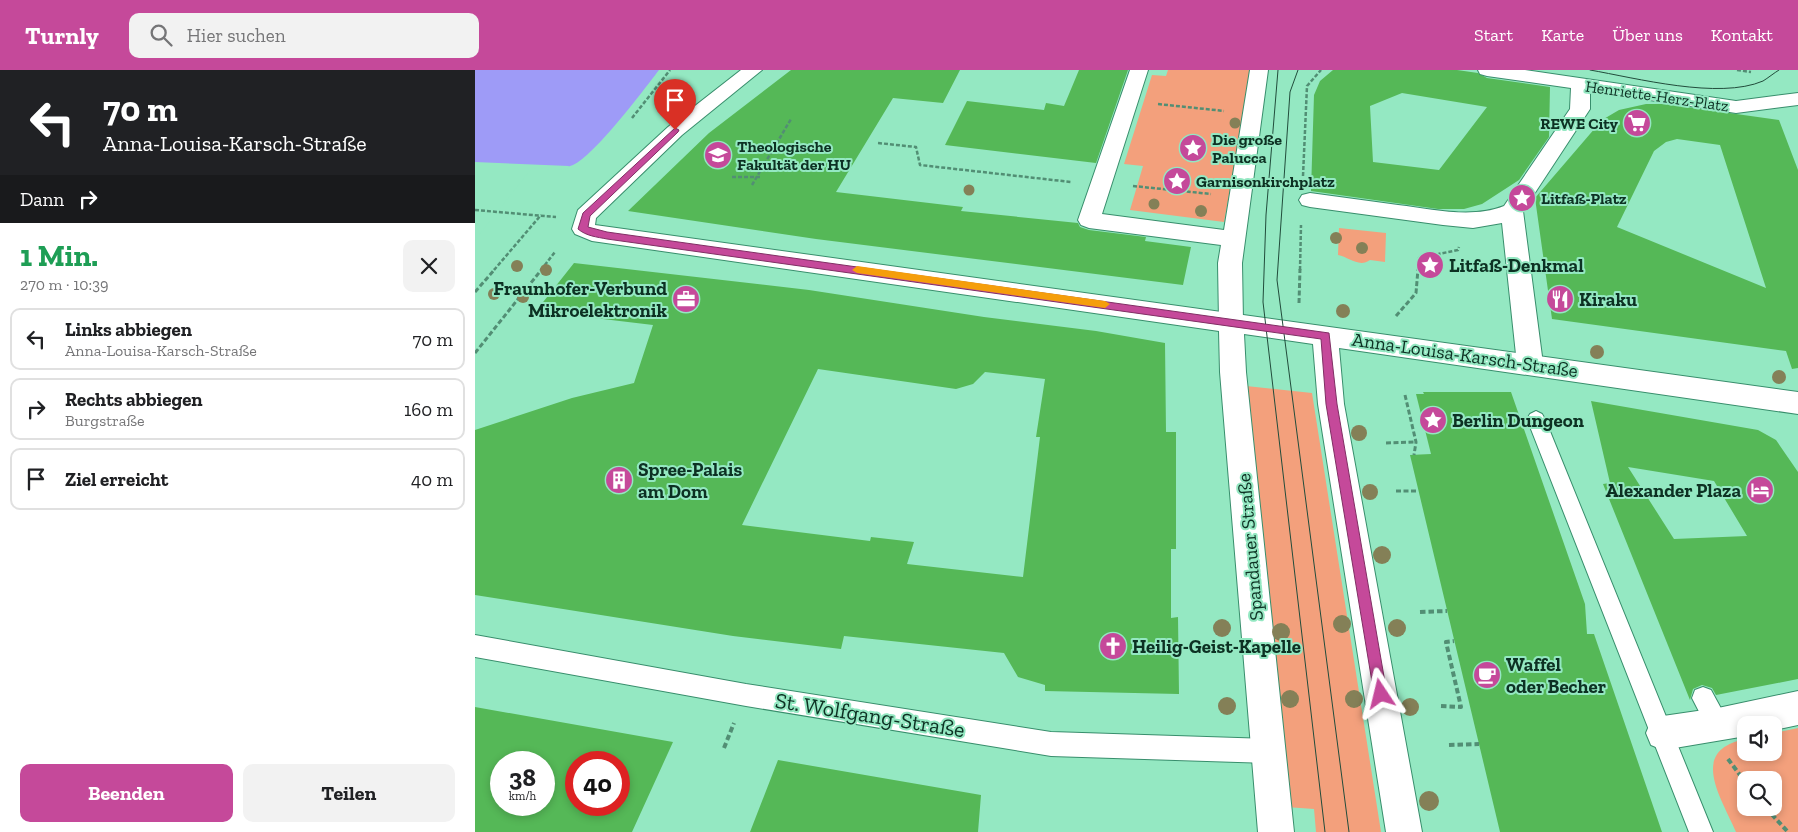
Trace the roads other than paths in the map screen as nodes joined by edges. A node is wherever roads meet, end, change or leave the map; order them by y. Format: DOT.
graph roads {
  1 [pos="753,70"];
  2 [pos="1139,70"];
  3 [pos="1259,70"];
  4 [pos="1487,70"];
  5 [pos="1581,85"];
  6 [pos="1798,99"];
  7 [pos="1310,200"];
  8 [pos="1512,211"];
  9 [pos="1233,239"];
  10 [pos="1231,322"];
  11 [pos="1325,336"];
  12 [pos="1530,364"];
  13 [pos="1798,403"];
  14 [pos="1536,419"];
  15 [pos="475,646"];
  16 [pos="1798,708"];
  17 [pos="1663,733"];
  18 [pos="1269,751"];
  19 [pos="1277,832"];
  20 [pos="1404,832"];
  21 [pos="1701,832"];
  1 -- 10 [label="street, Anna-Louisa-Karsch-Straße"];
  2 -- 9 [label="street"];
  3 -- 9 [label="street"];
  4 -- 5 [label="street, Henriette-Herz-Platz"];
  5 -- 6 [label="street, Henriette-Herz-Platz"];
  5 -- 8 [label="street"];
  7 -- 8 [label="street"];
  8 -- 12 [label="street"];
  9 -- 10 [label="street"];
  10 -- 11 [label="street, Anna-Louisa-Karsch-Straße"];
  10 -- 18 [label="street, Spandauer Straße"];
  11 -- 12 [label="street, Anna-Louisa-Karsch-Straße"];
  11 -- 20 [label="street"];
  12 -- 13 [label="street, Anna-Louisa-Karsch-Straße"];
  14 -- 17 [label="lane"];
  15 -- 18 [label="lane, St. Wolfgang-Straße"];
  16 -- 17 [label="street"];
  17 -- 21 [label="lane"];
  18 -- 19 [label="street, Spandauer Straße"];
}
